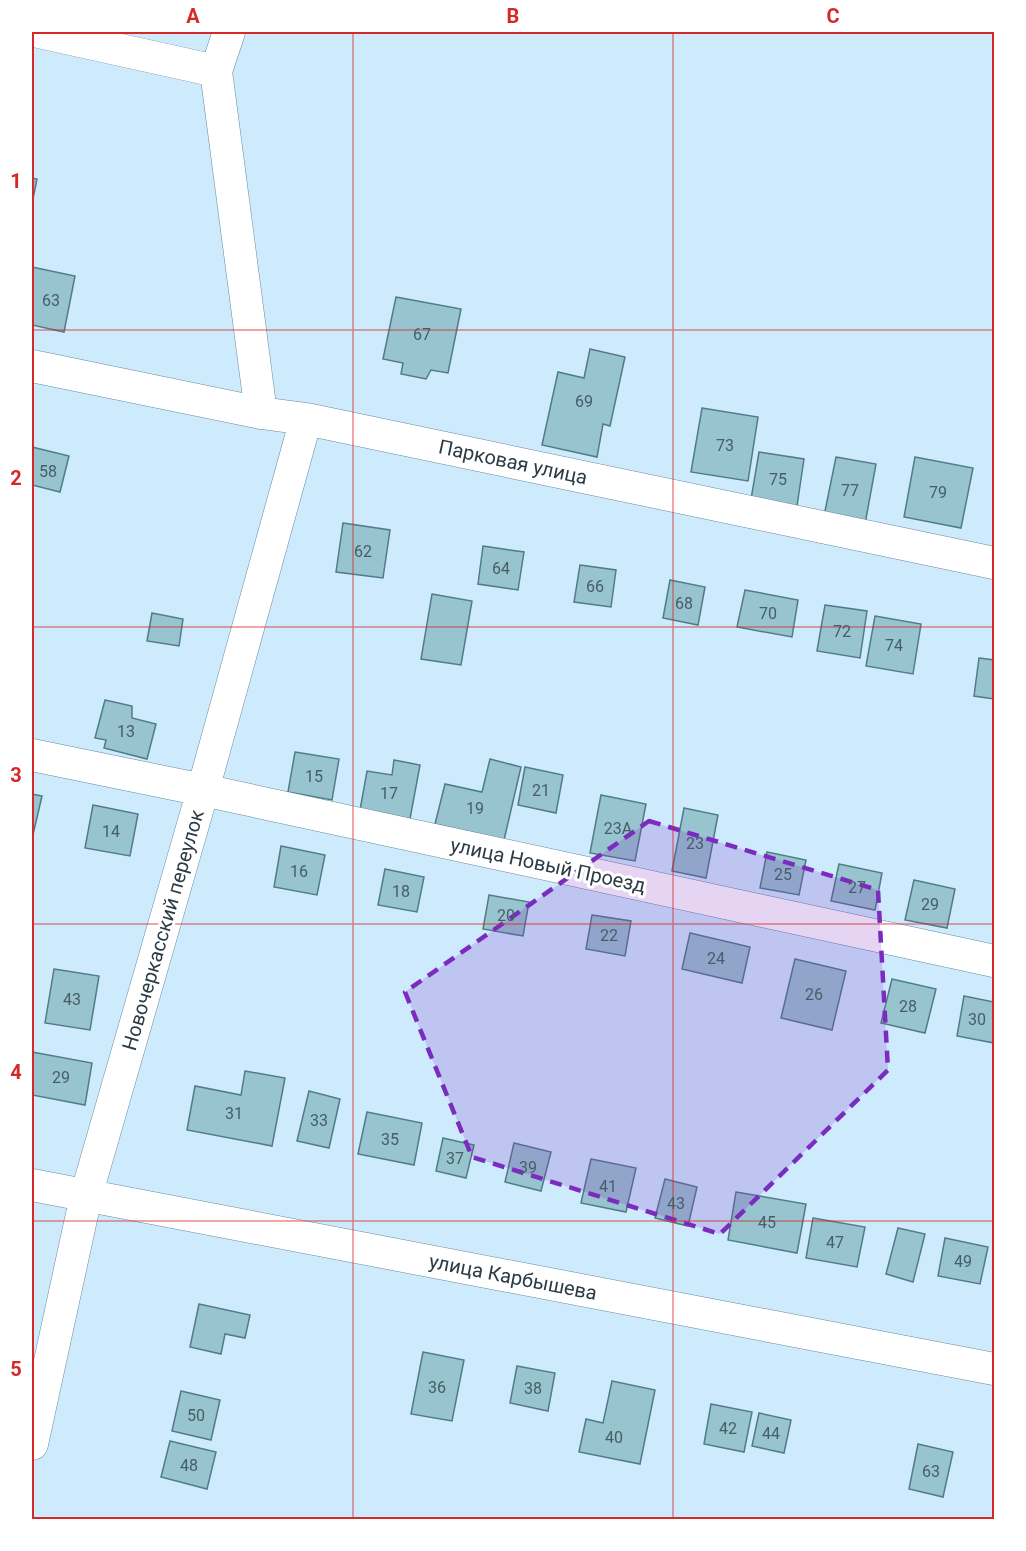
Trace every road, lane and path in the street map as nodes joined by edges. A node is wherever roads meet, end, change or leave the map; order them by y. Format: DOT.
graph roads {
  1 [pos="39,32"];
  2 [pos="229,32"];
  3 [pos="216,71"];
  4 [pos="32,366"];
  5 [pos="261,413"];
  6 [pos="306,419"];
  7 [pos="994,562"];
  8 [pos="32,755"];
  9 [pos="204,790"];
  10 [pos="994,961"];
  11 [pos="32,1185"];
  12 [pos="86,1196"];
  13 [pos="994,1369"];
  14 [pos="32,1444"];
  1 -- 3 [label="street"];
  2 -- 3 [label="street"];
  3 -- 5 [label="street"];
  4 -- 5 [label="street, Парковая улица"];
  5 -- 6 [label="street, Парковая улица"];
  6 -- 7 [label="street, Парковая улица"];
  6 -- 9 [label="street, Новочеркасский переулок"];
  8 -- 9 [label="street, улица Новый Проезд"];
  9 -- 10 [label="street, улица Новый Проезд"];
  9 -- 12 [label="street, Новочеркасский переулок"];
  11 -- 12 [label="street, улица Карбышева"];
  12 -- 13 [label="street, улица Карбышева"];
  12 -- 14 [label="street, Новочеркасский переулок"];
}
